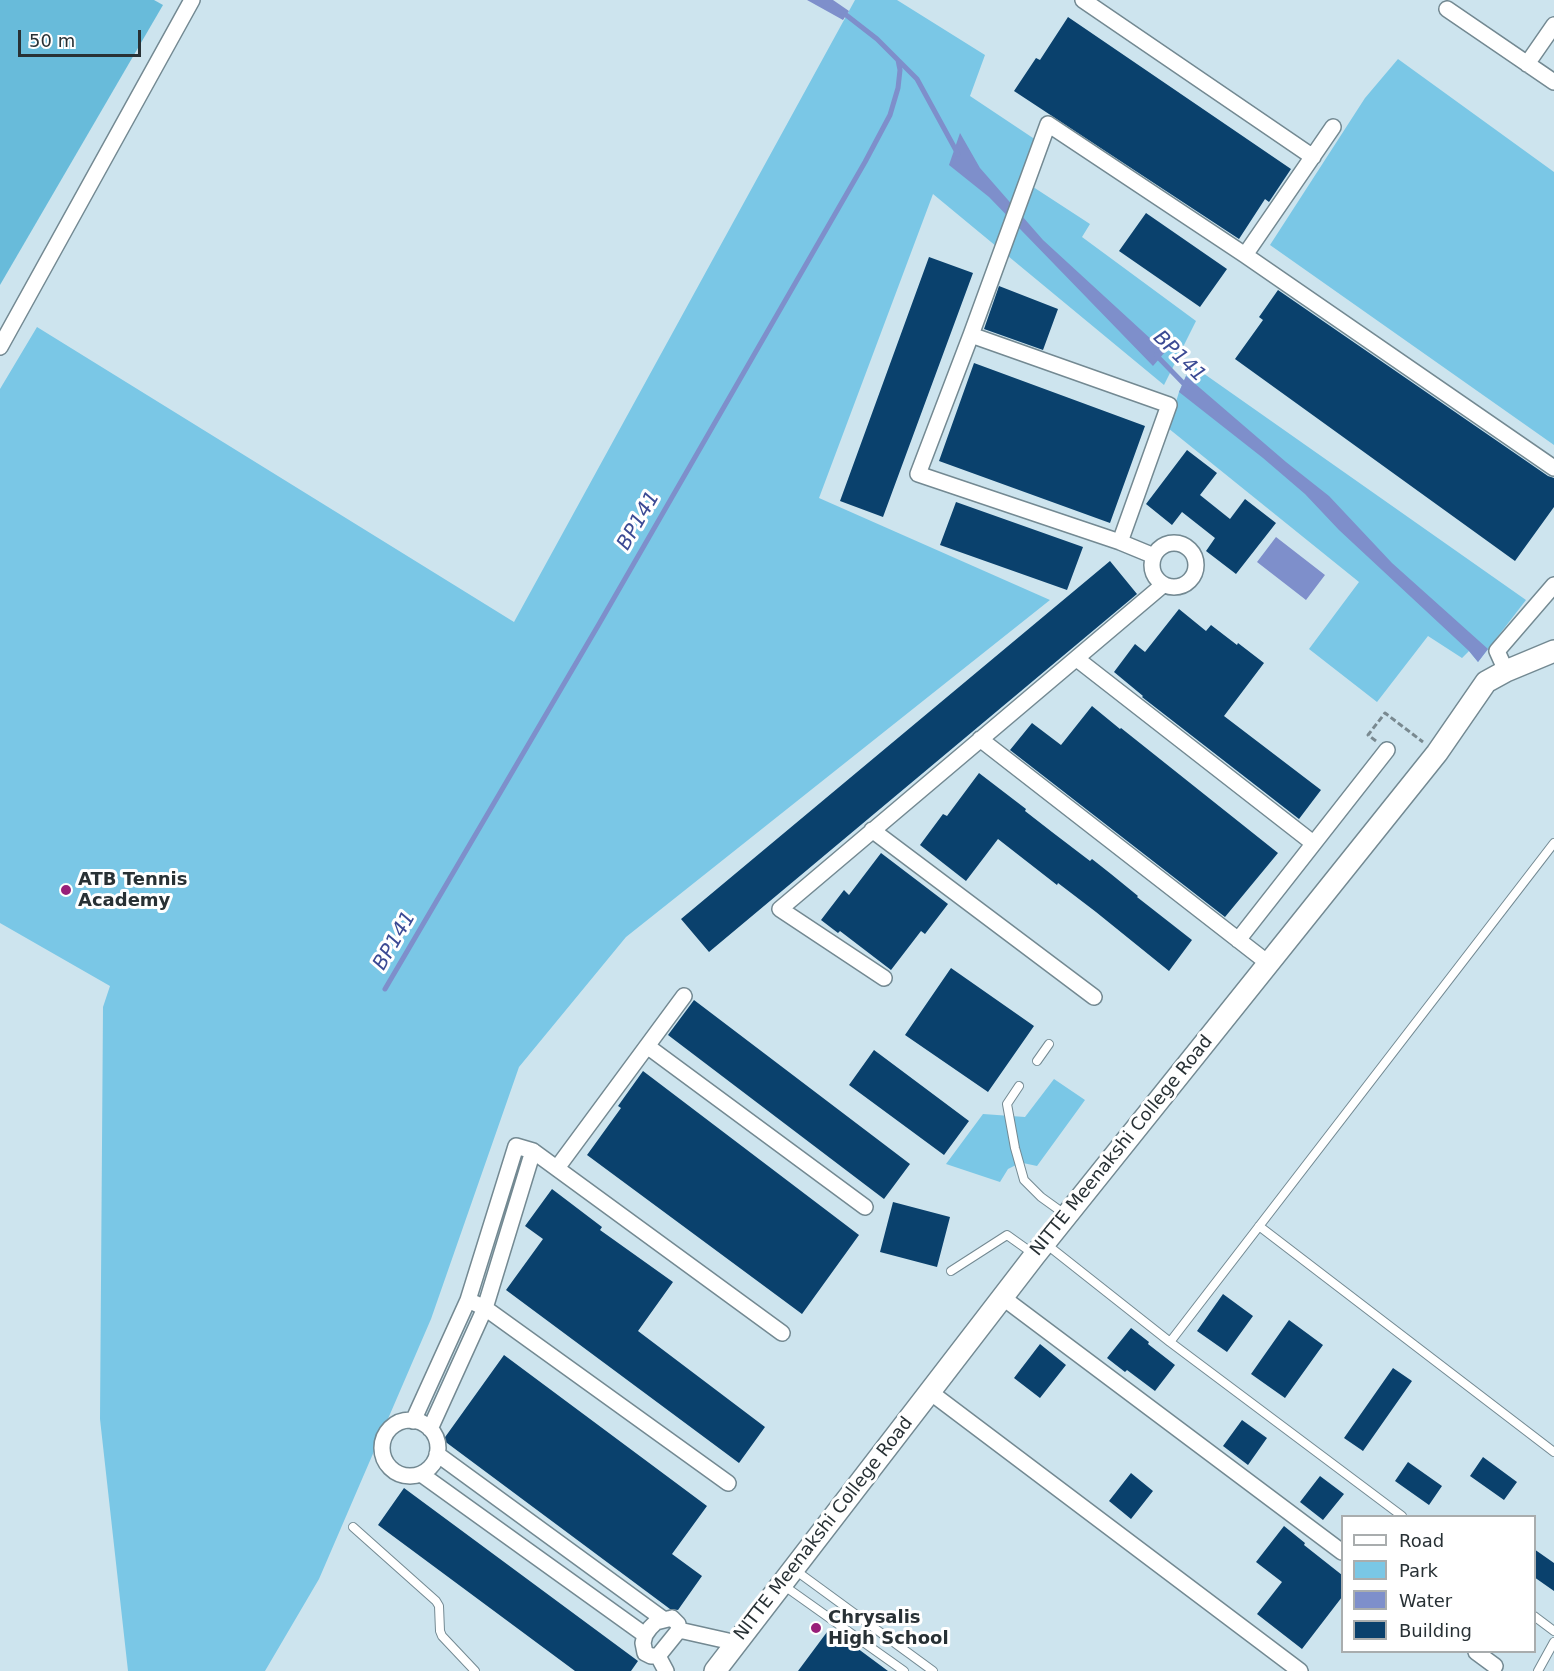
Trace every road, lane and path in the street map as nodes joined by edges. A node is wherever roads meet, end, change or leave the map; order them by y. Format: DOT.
graph roads {
  1 [pos="192,0"];
  2 [pos="1083,0"];
  3 [pos="1447,9"];
  4 [pos="1554,25"];
  5 [pos="1527,64"];
  6 [pos="1554,82"];
  7 [pos="1333,127"];
  8 [pos="1313,157"];
  9 [pos="1245,255"];
  10 [pos="971,335"];
  11 [pos="0,347"];
  12 [pos="1554,468"];
  13 [pos="1120,542"];
  14 [pos="1154,556"];
  15 [pos="1163,585"];
  16 [pos="1554,585"];
  17 [pos="1552,654"];
  18 [pos="1077,658"];
  19 [pos="1506,671"];
  20 [pos="980,739"];
  21 [pos="1387,750"];
  22 [pos="872,830"];
  23 [pos="1314,843"];
  24 [pos="1554,843"];
  25 [pos="1238,940"];
  26 [pos="1268,963"];
  27 [pos="884,978"];
  28 [pos="684,996"];
  29 [pos="1094,997"];
  30 [pos="1048,1044"];
  31 [pos="647,1046"];
  32 [pos="1037,1060"];
  33 [pos="1019,1086"];
  34 [pos="533,1151"];
  35 [pos="556,1168"];
  36 [pos="865,1207"];
  37 [pos="1066,1215"];
  38 [pos="1259,1226"];
  39 [pos="1039,1249"];
  40 [pos="951,1271"];
  41 [pos="1002,1297"];
  42 [pos="468,1300"];
  43 [pos="485,1308"];
  44 [pos="782,1333"];
  45 [pos="1170,1342"];
  46 [pos="930,1392"];
  47 [pos="413,1421"];
  48 [pos="430,1429"];
  49 [pos="1554,1452"];
  50 [pos="437,1454"];
  51 [pos="421,1474"];
  52 [pos="728,1483"];
  53 [pos="1401,1515"];
  54 [pos="353,1527"];
  55 [pos="1341,1551"];
  56 [pos="788,1577"];
  57 [pos="1536,1618"];
  58 [pos="663,1619"];
  59 [pos="679,1630"];
  60 [pos="1554,1631"];
  61 [pos="645,1635"];
  62 [pos="737,1642"];
  63 [pos="1554,1642"];
  64 [pos="1477,1653"];
  65 [pos="658,1656"];
  66 [pos="1495,1666"];
  67 [pos="475,1671"];
  68 [pos="666,1671"];
  69 [pos="716,1671"];
  70 [pos="904,1671"];
  71 [pos="933,1671"];
  72 [pos="1300,1671"];
  73 [pos="1538,1671"];
  1 -- 11 [label="street"];
  2 -- 8 [label="street"];
  3 -- 5 [label="street"];
  4 -- 5 [label="street"];
  5 -- 6 [label="street"];
  7 -- 8 [label="street"];
  8 -- 9 [label="street"];
  9 -- 10 [label="street"];
  9 -- 12 [label="street"];
  10 -- 13 [label="street"];
  10 -- 13 [label="street"];
  13 -- 14 [label="street"];
  14 -- 15 [label="street"];
  14 -- 15 [label="street"];
  15 -- 18 [label="street"];
  16 -- 19 [label="street"];
  17 -- 19 [label="street, NITTE Meenakshi College Road"];
  18 -- 20 [label="street"];
  18 -- 23 [label="street"];
  19 -- 26 [label="street, NITTE Meenakshi College Road"];
  20 -- 22 [label="street"];
  20 -- 25 [label="street"];
  21 -- 23 [label="street"];
  22 -- 27 [label="street"];
  22 -- 29 [label="street"];
  23 -- 25 [label="street"];
  24 -- 38 [label="lane"];
  25 -- 26 [label="street"];
  26 -- 37 [label="street, NITTE Meenakshi College Road"];
  28 -- 31 [label="street"];
  30 -- 32 [label="lane"];
  31 -- 35 [label="street"];
  31 -- 36 [label="street"];
  33 -- 37 [label="lane"];
  34 -- 35 [label="street"];
  34 -- 42 [label="street"];
  34 -- 43 [label="street"];
  35 -- 44 [label="street"];
  37 -- 39 [label="street, NITTE Meenakshi College Road"];
  38 -- 45 [label="lane"];
  38 -- 49 [label="lane"];
  39 -- 40 [label="lane"];
  39 -- 41 [label="street, NITTE Meenakshi College Road"];
  39 -- 45 [label="lane"];
  41 -- 46 [label="street, NITTE Meenakshi College Road"];
  41 -- 55 [label="street"];
  42 -- 43 [label="street"];
  42 -- 47 [label="street"];
  43 -- 48 [label="street"];
  43 -- 52 [label="street"];
  45 -- 53 [label="lane"];
  46 -- 56 [label="street, NITTE Meenakshi College Road"];
  46 -- 72 [label="street"];
  47 -- 48 [label="street"];
  47 -- 51 [label="street"];
  48 -- 50 [label="street"];
  50 -- 51 [label="street"];
  50 -- 58 [label="street"];
  51 -- 61 [label="street"];
  54 -- 67 [label="lane"];
  56 -- 62 [label="street, NITTE Meenakshi College Road"];
  56 -- 70 [label="lane"];
  56 -- 71 [label="lane"];
  57 -- 60 [label="lane"];
  58 -- 59 [label="street"];
  58 -- 61 [label="street"];
  59 -- 62 [label="street"];
  59 -- 65 [label="street"];
  61 -- 65 [label="street"];
  62 -- 69 [label="street, NITTE Meenakshi College Road"];
  63 -- 73 [label="lane"];
  64 -- 66 [label="street"];
  65 -- 68 [label="street"];
}
